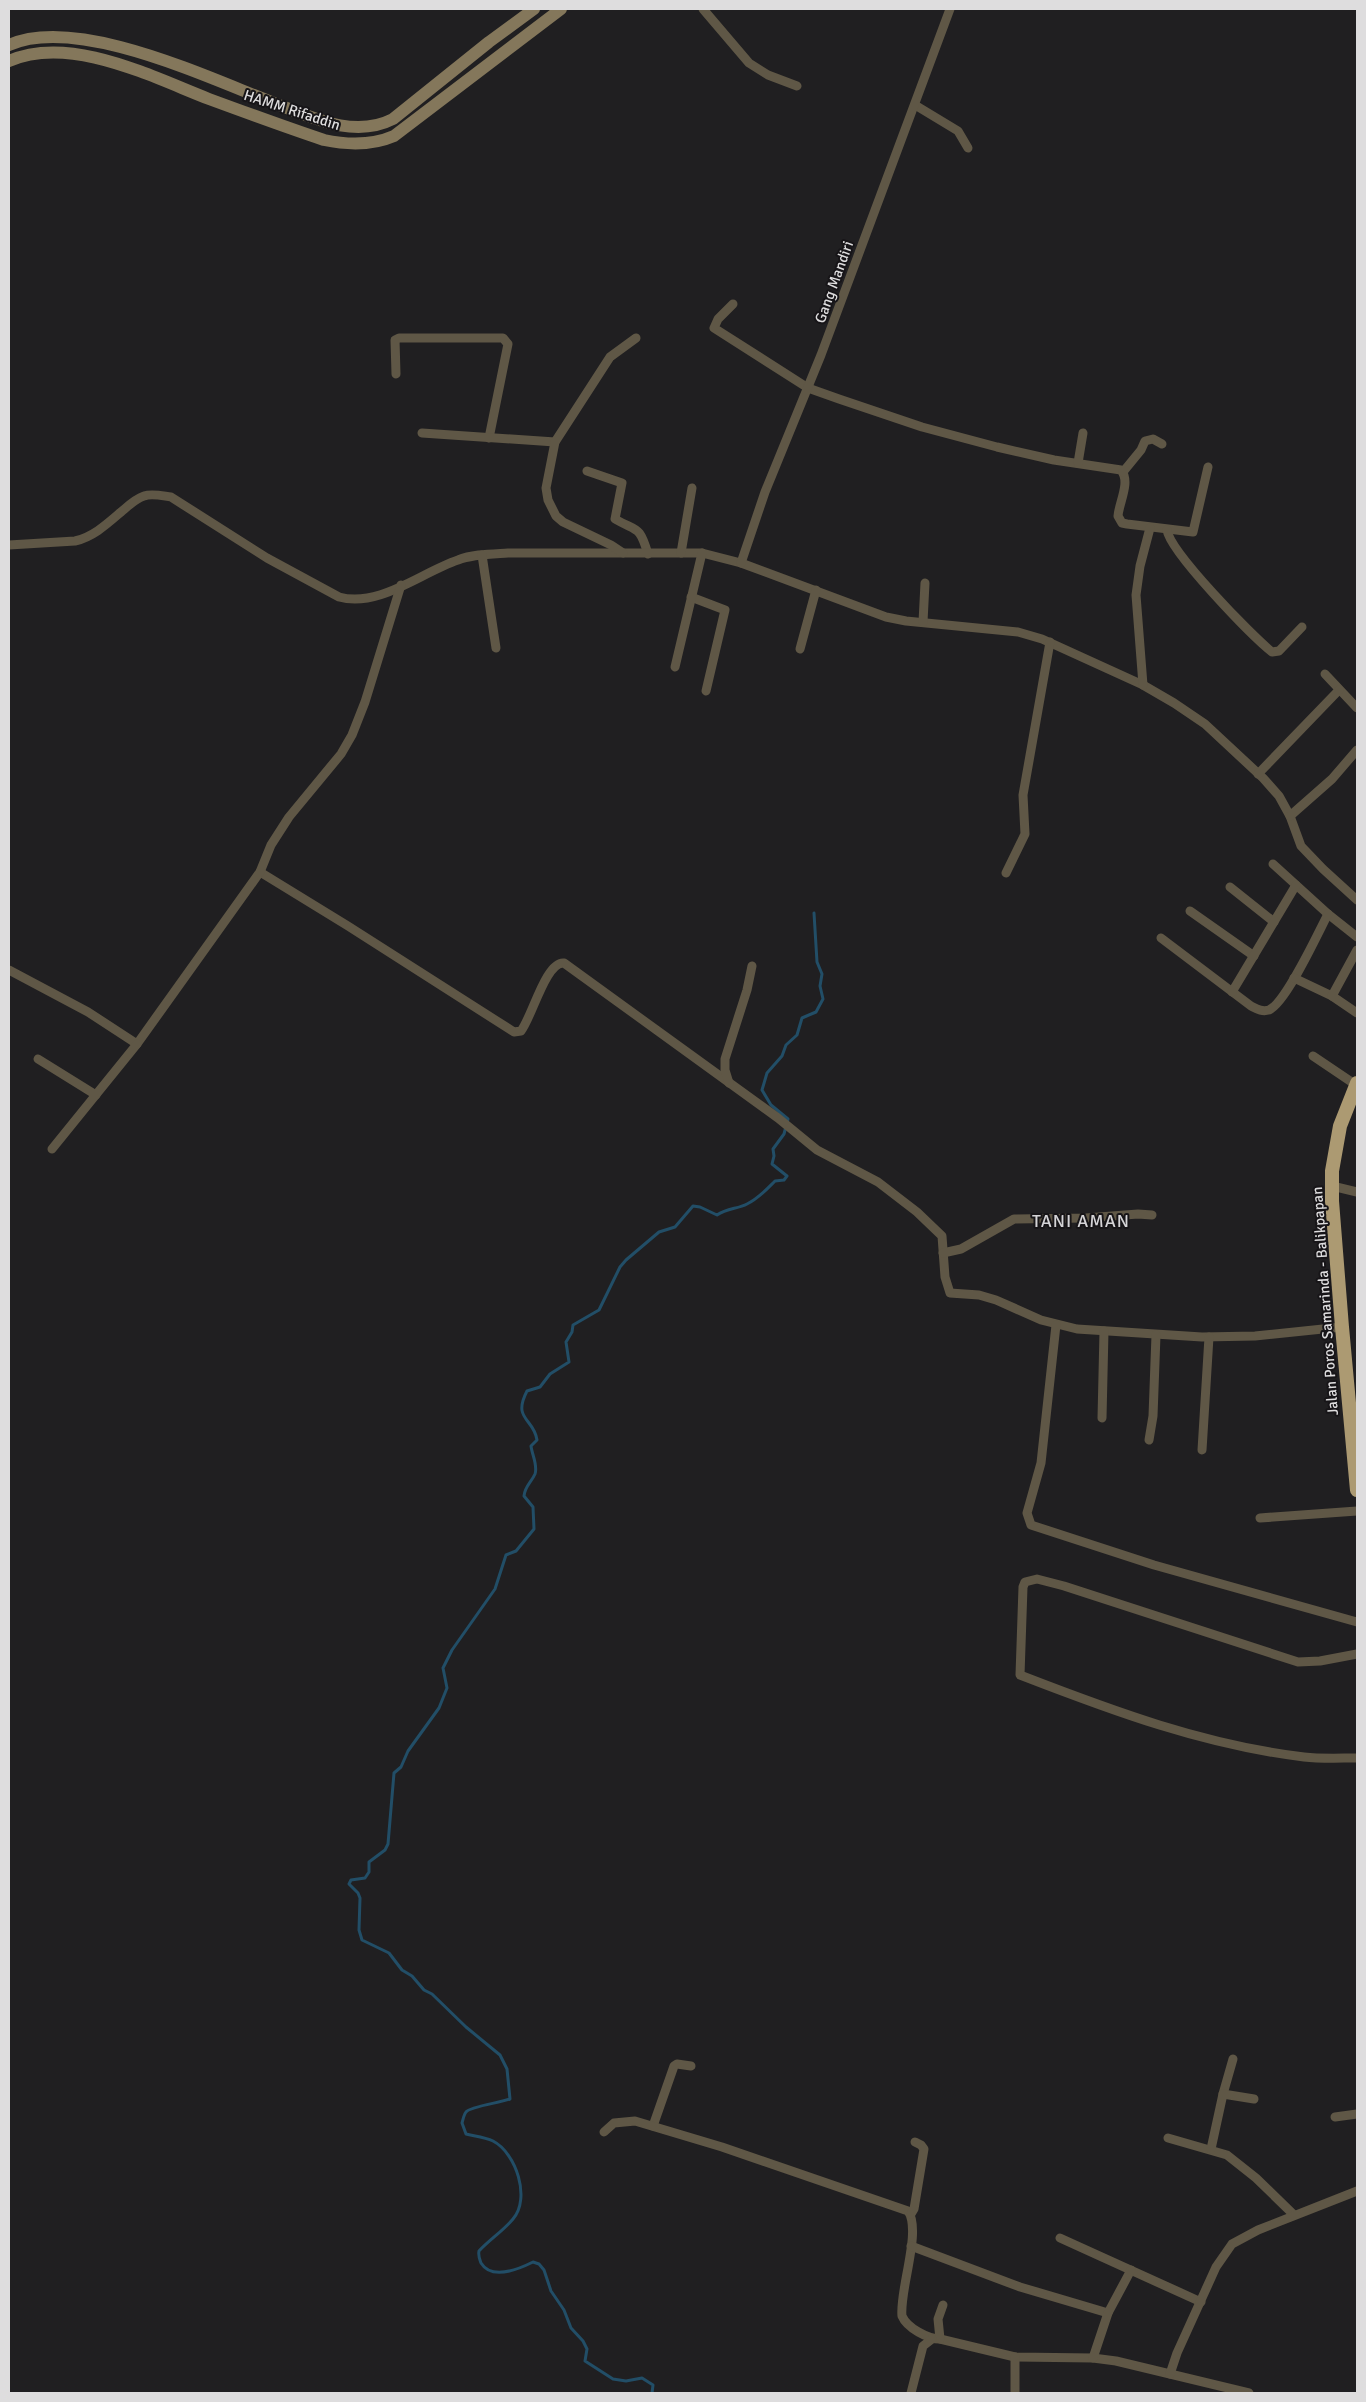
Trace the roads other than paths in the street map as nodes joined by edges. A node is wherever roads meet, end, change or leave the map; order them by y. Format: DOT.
graph roads {
  1 [pos="534,9"];
  2 [pos="561,9"];
  3 [pos="703,9"];
  4 [pos="950,9"];
  5 [pos="9,46"];
  6 [pos="9,61"];
  7 [pos="797,86"];
  8 [pos="915,106"];
  9 [pos="968,148"];
  10 [pos="732,304"];
  11 [pos="636,338"];
  12 [pos="396,374"];
  13 [pos="808,388"];
  14 [pos="422,433"];
  15 [pos="1083,433"];
  16 [pos="489,438"];
  17 [pos="555,442"];
  18 [pos="1162,444"];
  19 [pos="1078,463"];
  20 [pos="1208,467"];
  21 [pos="587,472"];
  22 [pos="1123,472"];
  23 [pos="692,488"];
  24 [pos="1150,528"];
  25 [pos="1167,530"];
  26 [pos="9,545"];
  27 [pos="623,553"];
  28 [pos="681,553"];
  29 [pos="702,553"];
  30 [pos="648,554"];
  31 [pos="482,555"];
  32 [pos="741,563"];
  33 [pos="925,583"];
  34 [pos="401,585"];
  35 [pos="816,590"];
  36 [pos="691,597"];
  37 [pos="922,622"];
  38 [pos="1302,627"];
  39 [pos="1050,642"];
  40 [pos="496,648"];
  41 [pos="800,649"];
  42 [pos="675,667"];
  43 [pos="1325,674"];
  44 [pos="1143,685"];
  45 [pos="1339,690"];
  46 [pos="706,691"];
  47 [pos="1357,708"];
  48 [pos="1357,750"];
  49 [pos="1258,774"];
  50 [pos="1290,816"];
  51 [pos="1273,864"];
  52 [pos="260,872"];
  53 [pos="1006,873"];
  54 [pos="1296,885"];
  55 [pos="1230,887"];
  56 [pos="1357,900"];
  57 [pos="1190,911"];
  58 [pos="1328,914"];
  59 [pos="1274,922"];
  60 [pos="1357,937"];
  61 [pos="1161,938"];
  62 [pos="1357,950"];
  63 [pos="1254,956"];
  64 [pos="752,966"];
  65 [pos="9,970"];
  66 [pos="1294,978"];
  67 [pos="1232,992"];
  68 [pos="1332,996"];
  69 [pos="1357,1013"];
  70 [pos="136,1044"];
  71 [pos="1313,1056"];
  72 [pos="38,1059"];
  73 [pos="729,1083"];
  74 [pos="1357,1084"];
  75 [pos="96,1095"];
  76 [pos="52,1149"];
  77 [pos="1332,1186"];
  78 [pos="1357,1192"];
  79 [pos="1152,1215"];
  80 [pos="943,1253"];
  81 [pos="1056,1325"];
  82 [pos="1342,1327"];
  83 [pos="1104,1331"];
  84 [pos="1156,1335"];
  85 [pos="1209,1337"];
  86 [pos="1352,1368"];
  87 [pos="1102,1418"];
  88 [pos="1354,1430"];
  89 [pos="1149,1440"];
  90 [pos="1202,1450"];
  91 [pos="1357,1490"];
  92 [pos="1357,1511"];
  93 [pos="1260,1518"];
  94 [pos="1357,1622"];
  95 [pos="1357,1654"];
  96 [pos="1357,1758"];
  97 [pos="1233,2059"];
  98 [pos="691,2066"];
  99 [pos="1222,2094"];
  100 [pos="1254,2099"];
  101 [pos="1357,2114"];
  102 [pos="1335,2117"];
  103 [pos="653,2126"];
  104 [pos="604,2132"];
  105 [pos="1168,2138"];
  106 [pos="915,2142"];
  107 [pos="1211,2149"];
  108 [pos="1357,2191"];
  109 [pos="910,2214"];
  110 [pos="1294,2215"];
  111 [pos="1060,2238"];
  112 [pos="911,2246"];
  113 [pos="1131,2270"];
  114 [pos="1201,2302"];
  115 [pos="943,2305"];
  116 [pos="1108,2314"];
  117 [pos="936,2339"];
  118 [pos="1016,2357"];
  119 [pos="1093,2358"];
  120 [pos="1170,2374"];
  121 [pos="911,2393"];
  122 [pos="1015,2393"];
  123 [pos="1249,2393"];
  1 -- 5 [label="main road, HAMM Rifaddin"];
  2 -- 6 [label="main road, HAMM Rifaddin"];
  3 -- 7 [label="street"];
  4 -- 8 [label="street, Gang Mandiri"];
  8 -- 9 [label="street"];
  8 -- 13 [label="street, Gang Mandiri"];
  10 -- 13 [label="street"];
  11 -- 17 [label="street"];
  12 -- 16 [label="street"];
  13 -- 19 [label="street"];
  13 -- 32 [label="street, Gang Mandiri"];
  14 -- 16 [label="street"];
  15 -- 19 [label="street"];
  16 -- 17 [label="street"];
  17 -- 27 [label="street"];
  18 -- 22 [label="street"];
  19 -- 22 [label="street"];
  20 -- 25 [label="street"];
  21 -- 30 [label="street"];
  22 -- 24 [label="street"];
  23 -- 28 [label="street"];
  24 -- 25 [label="street"];
  24 -- 44 [label="street"];
  25 -- 38 [label="street"];
  26 -- 34 [label="street"];
  27 -- 30 [label="street"];
  27 -- 31 [label="street"];
  28 -- 29 [label="street"];
  28 -- 30 [label="street"];
  29 -- 32 [label="street"];
  29 -- 36 [label="street"];
  31 -- 34 [label="street"];
  31 -- 40 [label="street"];
  32 -- 35 [label="street"];
  33 -- 37 [label="street"];
  34 -- 52 [label="street"];
  35 -- 37 [label="street"];
  35 -- 41 [label="street"];
  36 -- 42 [label="street"];
  36 -- 46 [label="street"];
  37 -- 39 [label="street"];
  39 -- 44 [label="street"];
  39 -- 53 [label="street"];
  43 -- 45 [label="street"];
  44 -- 49 [label="street"];
  45 -- 47 [label="street"];
  45 -- 49 [label="street"];
  48 -- 50 [label="street"];
  49 -- 50 [label="street"];
  50 -- 56 [label="street"];
  51 -- 54 [label="street"];
  52 -- 70 [label="street"];
  52 -- 73 [label="street"];
  54 -- 58 [label="street"];
  54 -- 59 [label="street"];
  55 -- 59 [label="street"];
  57 -- 63 [label="street"];
  58 -- 60 [label="street"];
  58 -- 66 [label="street"];
  59 -- 63 [label="street"];
  61 -- 67 [label="street"];
  62 -- 68 [label="street"];
  63 -- 67 [label="street"];
  64 -- 73 [label="street"];
  65 -- 70 [label="street"];
  66 -- 67 [label="street"];
  66 -- 68 [label="street"];
  68 -- 69 [label="street"];
  70 -- 75 [label="street"];
  71 -- 74 [label="street"];
  72 -- 75 [label="street"];
  73 -- 80 [label="street"];
  74 -- 77 [label="highway, Jalan Poros Samarinda - Balikpapan"];
  75 -- 76 [label="street"];
  77 -- 78 [label="street"];
  77 -- 82 [label="highway, Jalan Poros Samarinda - Balikpapan"];
  79 -- 80 [label="street"];
  80 -- 81 [label="street"];
  81 -- 83 [label="street"];
  81 -- 94 [label="street"];
  82 -- 85 [label="street"];
  82 -- 86 [label="highway, Jalan Poros Samarinda - Balikpapan"];
  83 -- 84 [label="street"];
  83 -- 87 [label="street"];
  84 -- 85 [label="street"];
  84 -- 89 [label="street"];
  85 -- 90 [label="street"];
  86 -- 88 [label="highway, Jalan Poros Samarinda - Balikpapan"];
  88 -- 91 [label="highway, Jalan Poros Samarinda - Balikpapan"];
  92 -- 93 [label="street"];
  95 -- 96 [label="street"];
  97 -- 99 [label="street"];
  98 -- 103 [label="street"];
  99 -- 100 [label="street"];
  99 -- 107 [label="street"];
  101 -- 102 [label="street"];
  103 -- 104 [label="street"];
  103 -- 109 [label="street"];
  105 -- 107 [label="street"];
  106 -- 109 [label="street"];
  107 -- 110 [label="street"];
  108 -- 110 [label="street"];
  109 -- 112 [label="street"];
  110 -- 114 [label="street"];
  111 -- 113 [label="street"];
  112 -- 116 [label="street"];
  112 -- 117 [label="street"];
  113 -- 114 [label="street"];
  113 -- 116 [label="street"];
  114 -- 120 [label="street"];
  115 -- 117 [label="street"];
  116 -- 119 [label="street"];
  117 -- 118 [label="street"];
  117 -- 121 [label="street"];
  118 -- 119 [label="street"];
  118 -- 122 [label="street"];
  119 -- 120 [label="street"];
  120 -- 123 [label="street"];
}
